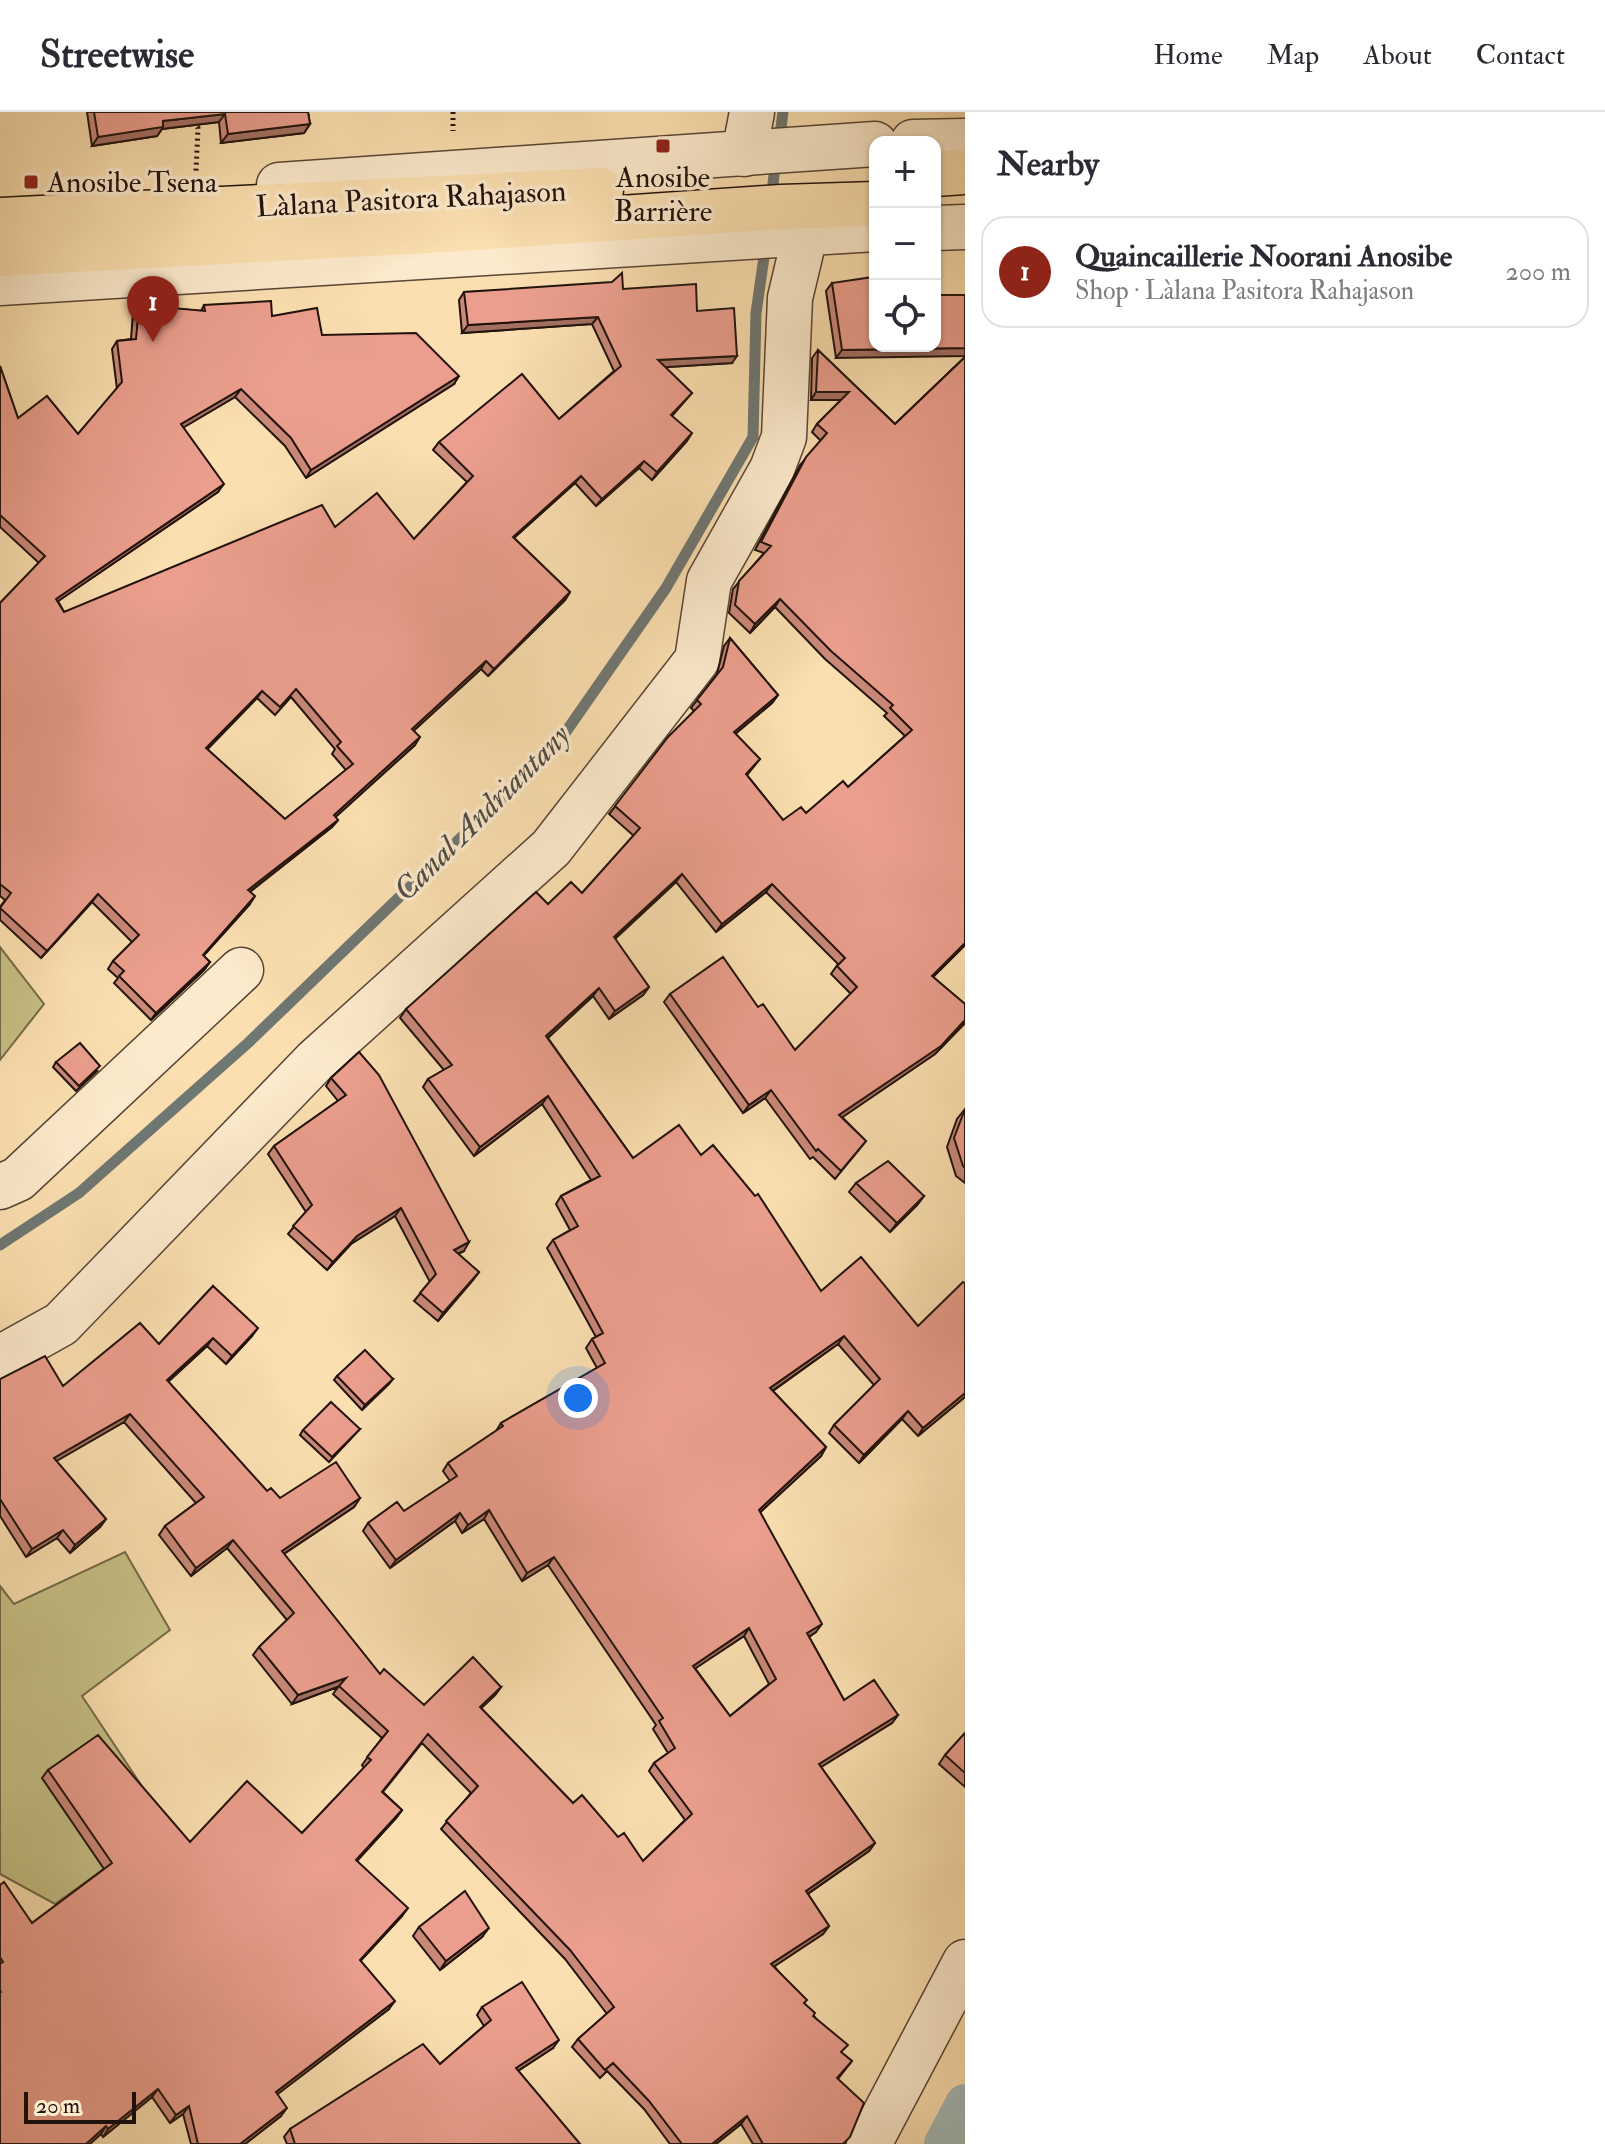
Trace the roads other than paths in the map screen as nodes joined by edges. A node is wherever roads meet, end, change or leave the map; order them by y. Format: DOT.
graph roads {
  1 [pos="752,112"];
  2 [pos="941,141"];
  3 [pos="965,141"];
  4 [pos="869,148"];
  5 [pos="965,172"];
  6 [pos="941,174"];
  7 [pos="869,179"];
  8 [pos="730,196"];
  9 [pos="790,200"];
  10 [pos="965,202"];
  11 [pos="941,203"];
  12 [pos="869,204"];
  13 [pos="0,205"];
  14 [pos="0,220"];
  15 [pos="869,227"];
  16 [pos="965,227"];
  17 [pos="941,228"];
  18 [pos="0,254"];
  19 [pos="0,283"];
  20 [pos="241,970"];
  21 [pos="0,1187"];
  22 [pos="0,1358"];
  23 [pos="965,1962"];
  24 [pos="869,2144"];
  1 -- 8 [label="street"];
  2 -- 3 [label="street"];
  4 -- 9 [label="street"];
  5 -- 6 [label="main road"];
  7 -- 9 [label="main road"];
  8 -- 9 [label="main road"];
  8 -- 9 [label="street"];
  8 -- 13 [label="street"];
  8 -- 14 [label="main road, Làlana Pasitora Rahajason"];
  8 -- 18 [label="main road, Làlana Pasitora Rahajason"];
  8 -- 19 [label="street"];
  9 -- 12 [label="main road"];
  9 -- 15 [label="street"];
  9 -- 22 [label="street"];
  10 -- 11 [label="main road"];
  16 -- 17 [label="street"];
  20 -- 21 [label="street"];
  23 -- 24 [label="street"];
}
